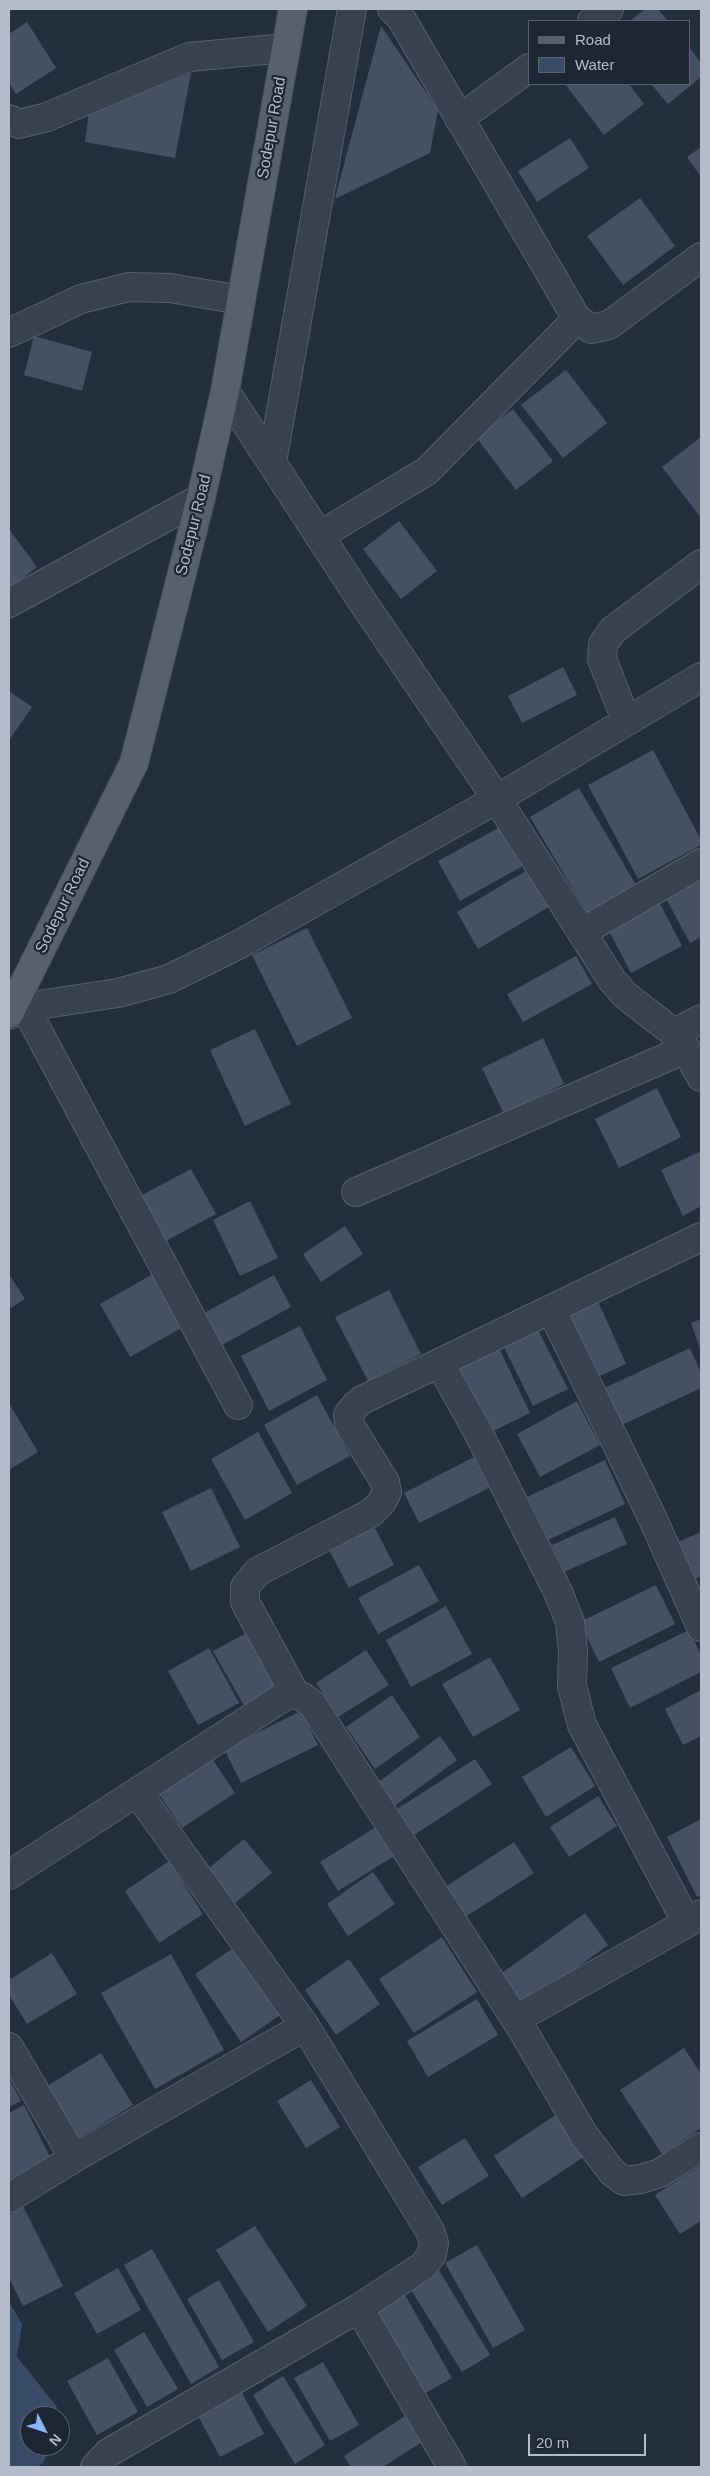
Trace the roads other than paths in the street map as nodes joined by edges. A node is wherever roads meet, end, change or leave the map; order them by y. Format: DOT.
graph roads {
  1 [pos="293,9"];
  2 [pos="352,9"];
  3 [pos="392,9"];
  4 [pos="609,9"];
  5 [pos="593,20"];
  6 [pos="286,48"];
  7 [pos="528,69"];
  8 [pos="459,119"];
  9 [pos="12,123"];
  10 [pos="701,258"];
  11 [pos="241,300"];
  12 [pos="577,319"];
  13 [pos="9,333"];
  14 [pos="225,391"];
  15 [pos="272,462"];
  16 [pos="201,498"];
  17 [pos="319,536"];
  18 [pos="701,564"];
  19 [pos="9,603"];
  20 [pos="701,677"];
  21 [pos="626,720"];
  22 [pos="497,799"];
  23 [pos="701,862"];
  24 [pos="582,932"];
  25 [pos="14,1012"];
  26 [pos="701,1019"];
  27 [pos="680,1041"];
  28 [pos="701,1077"];
  29 [pos="356,1192"];
  30 [pos="701,1237"];
  31 [pos="552,1311"];
  32 [pos="440,1364"];
  33 [pos="238,1405"];
  34 [pos="701,1627"];
  35 [pos="295,1694"];
  36 [pos="137,1792"];
  37 [pos="9,1875"];
  38 [pos="694,1918"];
  39 [pos="516,2020"];
  40 [pos="305,2026"];
  41 [pos="9,2047"];
  42 [pos="701,2147"];
  43 [pos="74,2158"];
  44 [pos="9,2198"];
  45 [pos="359,2308"];
  46 [pos="95,2467"];
  47 [pos="452,2467"];
  1 -- 6 [label="main road, Sodepur Road"];
  2 -- 15 [label="street"];
  3 -- 8 [label="street"];
  4 -- 5 [label="street"];
  6 -- 9 [label="street"];
  6 -- 11 [label="main road, Sodepur Road"];
  7 -- 8 [label="street"];
  8 -- 12 [label="street"];
  10 -- 12 [label="street"];
  11 -- 13 [label="street"];
  11 -- 14 [label="main road, Sodepur Road"];
  12 -- 17 [label="street"];
  14 -- 15 [label="street"];
  14 -- 16 [label="main road, Sodepur Road"];
  15 -- 17 [label="street"];
  16 -- 19 [label="street"];
  16 -- 25 [label="main road, Sodepur Road"];
  17 -- 22 [label="street"];
  18 -- 21 [label="street"];
  20 -- 21 [label="street"];
  21 -- 22 [label="street"];
  22 -- 24 [label="street"];
  22 -- 25 [label="street"];
  23 -- 24 [label="street"];
  24 -- 27 [label="street"];
  25 -- 33 [label="street"];
  26 -- 27 [label="street"];
  27 -- 28 [label="street"];
  27 -- 29 [label="street"];
  30 -- 31 [label="street"];
  31 -- 32 [label="street"];
  31 -- 34 [label="street"];
  32 -- 35 [label="street"];
  32 -- 38 [label="street"];
  35 -- 36 [label="street"];
  35 -- 39 [label="street"];
  36 -- 37 [label="street"];
  36 -- 40 [label="street"];
  38 -- 39 [label="street"];
  39 -- 42 [label="street"];
  40 -- 43 [label="street"];
  40 -- 45 [label="street"];
  41 -- 43 [label="street"];
  43 -- 44 [label="street"];
  45 -- 46 [label="street"];
  45 -- 47 [label="street"];
}
